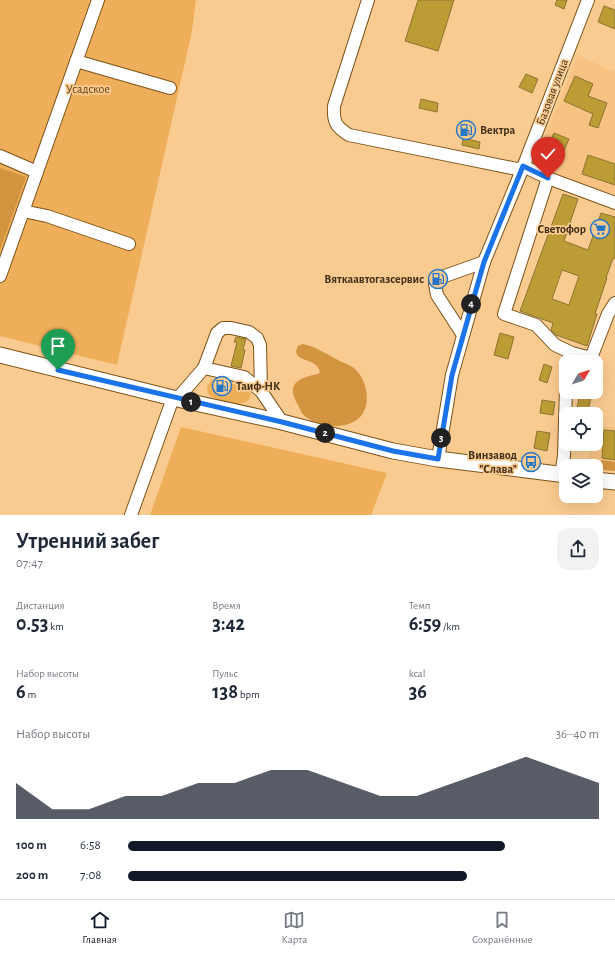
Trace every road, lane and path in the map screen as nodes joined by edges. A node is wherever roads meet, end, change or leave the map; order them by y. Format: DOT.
graph roads {
  1 [pos="98,0"];
  2 [pos="368,0"];
  3 [pos="588,0"];
  4 [pos="76,61"];
  5 [pos="170,88"];
  6 [pos="0,156"];
  7 [pos="522,168"];
  8 [pos="37,172"];
  9 [pos="548,178"];
  10 [pos="615,203"];
  11 [pos="23,211"];
  12 [pos="129,244"];
  13 [pos="484,262"];
  14 [pos="0,276"];
  15 [pos="615,303"];
  16 [pos="463,335"];
  17 [pos="0,355"];
  18 [pos="567,355"];
  19 [pos="592,355"];
  20 [pos="204,368"];
  21 [pos="261,391"];
  22 [pos="175,398"];
  23 [pos="566,399"];
  24 [pos="282,422"];
  25 [pos="438,459"];
  26 [pos="564,459"];
  27 [pos="559,474"];
  28 [pos="603,481"];
  29 [pos="615,482"];
  30 [pos="131,515"];
  1 -- 4 [label="street"];
  2 -- 7 [label="street"];
  3 -- 7 [label="street, Базовая улица"];
  4 -- 5 [label="street"];
  4 -- 8 [label="street"];
  6 -- 8 [label="street"];
  7 -- 9 [label="street"];
  7 -- 13 [label="street, Базовая улица"];
  8 -- 11 [label="street"];
  9 -- 10 [label="street"];
  9 -- 18 [label="street"];
  11 -- 12 [label="street"];
  11 -- 14 [label="street"];
  13 -- 16 [label="street, Базовая улица"];
  13 -- 16 [label="street"];
  15 -- 19 [label="street"];
  16 -- 25 [label="street, Базовая улица"];
  17 -- 22 [label="main road"];
  20 -- 21 [label="street"];
  20 -- 21 [label="street"];
  20 -- 22 [label="street"];
  21 -- 24 [label="street"];
  22 -- 24 [label="main road"];
  22 -- 30 [label="street"];
  23 -- 26 [label="street"];
  24 -- 25 [label="main road"];
  25 -- 27 [label="main road"];
  28 -- 29 [label="main road"];
}
